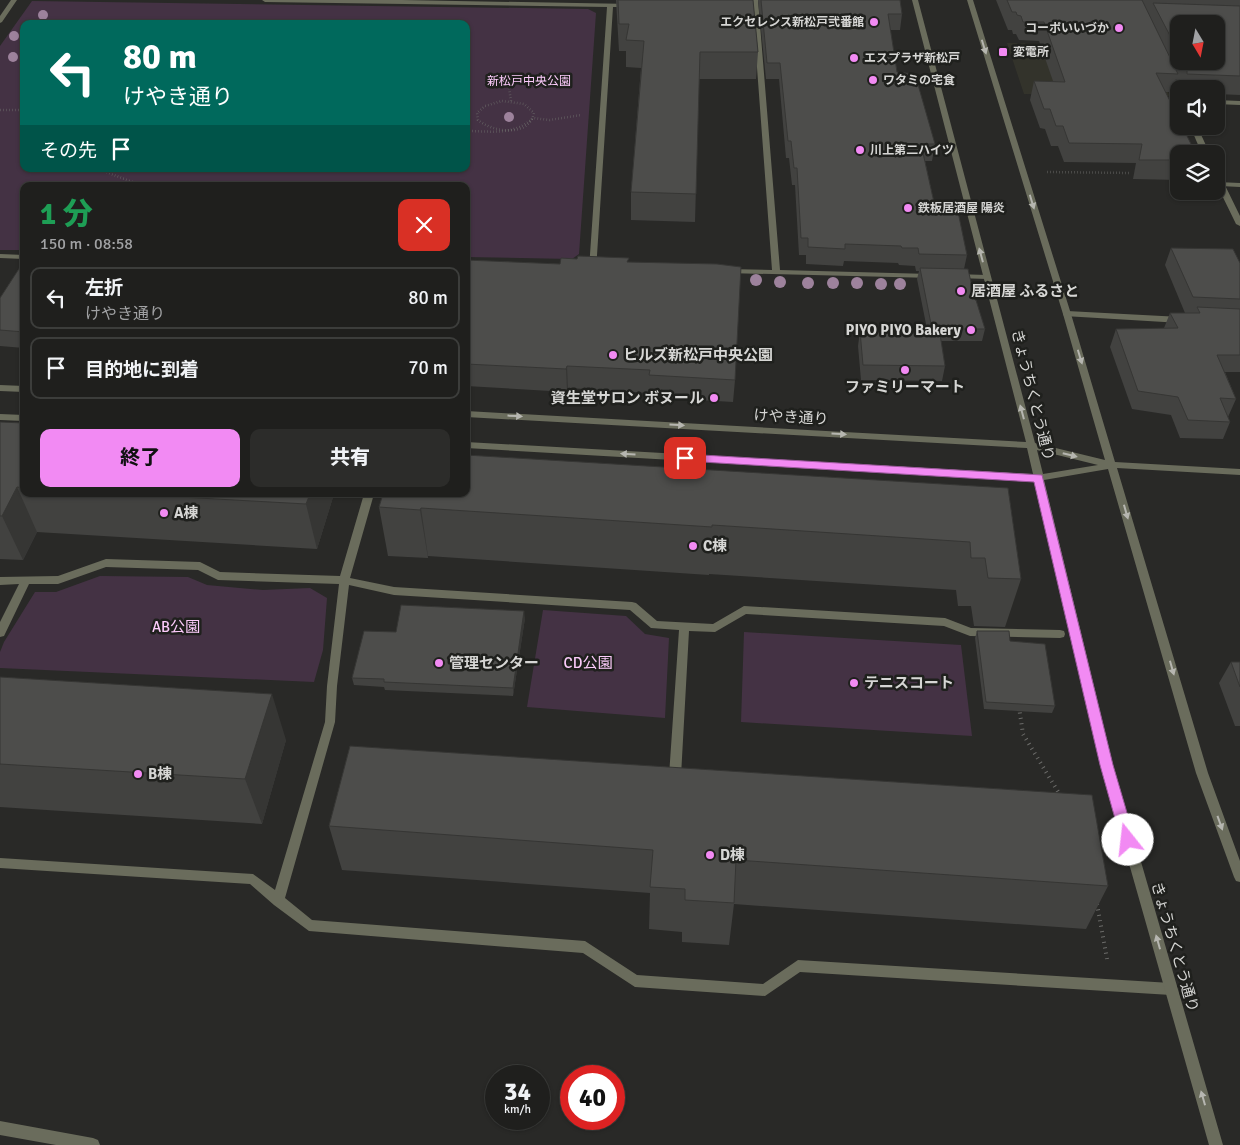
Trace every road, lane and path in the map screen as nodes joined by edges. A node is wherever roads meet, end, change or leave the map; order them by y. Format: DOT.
graph roads {
  1 [pos="14,0"];
  2 [pos="265,0"];
  3 [pos="915,0"];
  4 [pos="970,0"];
  5 [pos="756,3"];
  6 [pos="610,5"];
  7 [pos="640,5"];
  8 [pos="746,6"];
  9 [pos="0,21"];
  10 [pos="1166,70"];
  11 [pos="1171,80"];
  12 [pos="515,81"];
  13 [pos="511,101"];
  14 [pos="1225,102"];
  15 [pos="1240,103"];
  16 [pos="0,110"];
  17 [pos="20,110"];
  18 [pos="604,114"];
  19 [pos="533,118"];
  20 [pos="495,130"];
  21 [pos="470,131"];
  22 [pos="106,172"];
  23 [pos="1042,172"];
  24 [pos="1130,172"];
  25 [pos="132,182"];
  26 [pos="1225,184"];
  27 [pos="1240,185"];
  28 [pos="1225,194"];
  29 [pos="1240,224"];
  30 [pos="0,256"];
  31 [pos="20,257"];
  32 [pos="583,268"];
  33 [pos="593,268"];
  34 [pos="602,269"];
  35 [pos="718,271"];
  36 [pos="776,272"];
  37 [pos="942,276"];
  38 [pos="952,276"];
  39 [pos="987,277"];
  40 [pos="1068,314"];
  41 [pos="1192,320"];
  42 [pos="0,388"];
  43 [pos="20,389"];
  44 [pos="470,414"];
  45 [pos="0,417"];
  46 [pos="20,418"];
  47 [pos="470,444"];
  48 [pos="1031,445"];
  49 [pos="1112,465"];
  50 [pos="1240,472"];
  51 [pos="1039,478"];
  52 [pos="368,497"];
  53 [pos="344,580"];
  54 [pos="0,581"];
  55 [pos="25,582"];
  56 [pos="684,626"];
  57 [pos="0,633"];
  58 [pos="1060,634"];
  59 [pos="1018,697"];
  60 [pos="675,776"];
  61 [pos="1064,801"];
  62 [pos="0,863"];
  63 [pos="1240,877"];
  64 [pos="278,901"];
  65 [pos="1097,902"];
  66 [pos="1108,960"];
  67 [pos="1171,989"];
  68 [pos="0,1128"];
  69 [pos="93,1145"];
  70 [pos="1216,1145"];
  1 -- 9 [label="street"];
  2 -- 6 [label="street"];
  39 -- 3 [label="street, きょうちくとう通り, one-way"];
  4 -- 40 [label="street, one-way"];
  5 -- 8 [label="street"];
  5 -- 36 [label="street"];
  6 -- 7 [label="street"];
  6 -- 18 [label="street"];
  10 -- 11 [label="street"];
  12 -- 13 [label="path"];
  13 -- 19 [label="path"];
  13 -- 20 [label="path"];
  14 -- 15 [label="street"];
  16 -- 17 [label="path"];
  18 -- 19 [label="path"];
  18 -- 33 [label="street"];
  19 -- 20 [label="path"];
  20 -- 21 [label="path"];
  22 -- 25 [label="path"];
  23 -- 24 [label="path"];
  26 -- 27 [label="street"];
  28 -- 29 [label="street"];
  30 -- 31 [label="street"];
  32 -- 33 [label="street"];
  33 -- 34 [label="street"];
  35 -- 36 [label="street"];
  36 -- 37 [label="street"];
  38 -- 39 [label="street"];
  48 -- 39 [label="street, きょうちくとう通り, one-way"];
  40 -- 41 [label="street"];
  40 -- 49 [label="street, one-way"];
  42 -- 43 [label="street"];
  44 -- 48 [label="street, けやき通り, one-way"];
  45 -- 46 [label="street"];
  51 -- 47 [label="street, けやき通り, one-way"];
  48 -- 49 [label="street, けやき通り, one-way"];
  48 -- 51 [label="street, きょうちくとう通り"];
  49 -- 50 [label="street, けやき通り"];
  49 -- 51 [label="street, けやき通り"];
  49 -- 63 [label="street, one-way"];
  67 -- 51 [label="street, きょうちくとう通り, one-way"];
  52 -- 53 [label="street"];
  53 -- 55 [label="street"];
  53 -- 56 [label="street"];
  53 -- 64 [label="street"];
  54 -- 55 [label="street"];
  55 -- 57 [label="street"];
  56 -- 58 [label="street"];
  56 -- 60 [label="street"];
  59 -- 61 [label="path"];
  62 -- 64 [label="street"];
  64 -- 67 [label="street"];
  65 -- 66 [label="path"];
  70 -- 67 [label="street, きょうちくとう通り, one-way"];
  68 -- 69 [label="street"];
}
